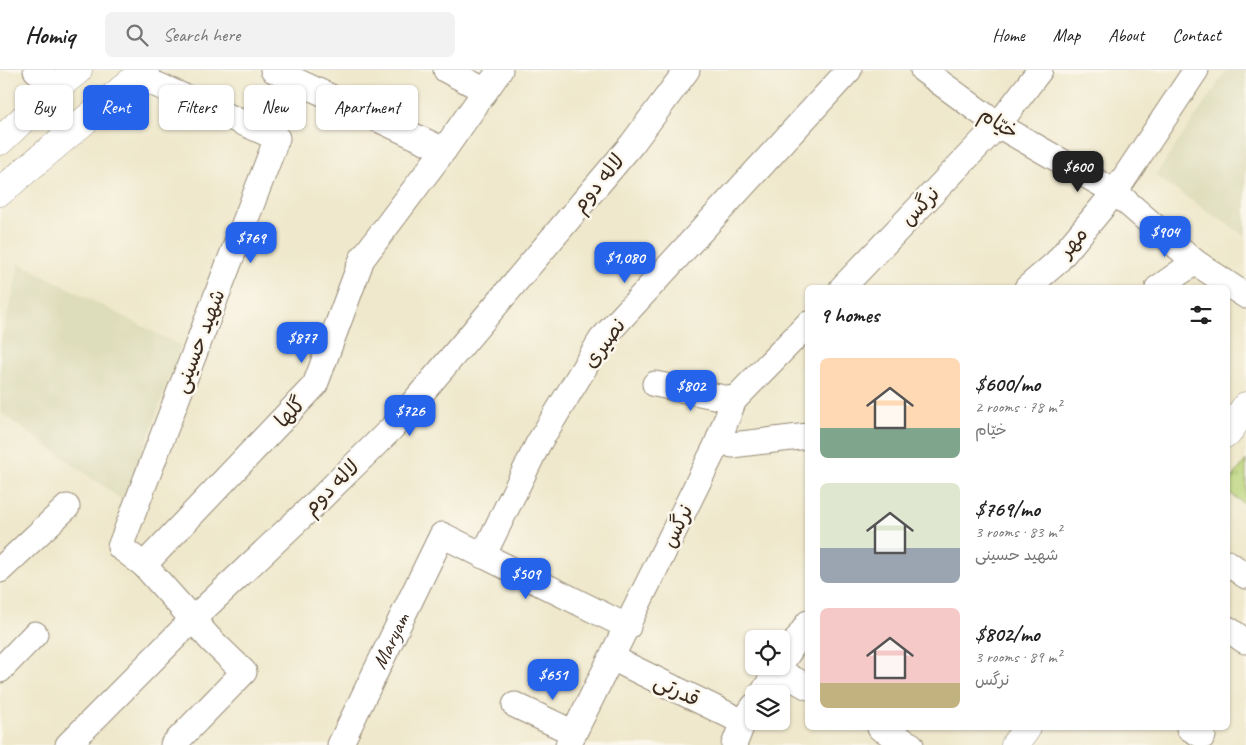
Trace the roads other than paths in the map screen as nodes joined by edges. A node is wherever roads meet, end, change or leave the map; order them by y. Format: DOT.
graph roads {
  1 [pos="36,70"];
  2 [pos="78,70"];
  3 [pos="273,70"];
  4 [pos="446,70"];
  5 [pos="500,70"];
  6 [pos="687,70"];
  7 [pos="849,70"];
  8 [pos="923,70"];
  9 [pos="1040,70"];
  10 [pos="1196,70"];
  11 [pos="141,73"];
  12 [pos="55,85"];
  13 [pos="59,85"];
  14 [pos="484,90"];
  15 [pos="998,125"];
  16 [pos="15,127"];
  17 [pos="0,141"];
  18 [pos="444,150"];
  19 [pos="0,192"];
  20 [pos="1115,192"];
  21 [pos="1195,262"];
  22 [pos="845,285"];
  23 [pos="1030,285"];
  24 [pos="1162,285"];
  25 [pos="1230,285"];
  26 [pos="1230,285"];
  27 [pos="1246,296"];
  28 [pos="805,327"];
  29 [pos="655,384"];
  30 [pos="734,400"];
  31 [pos="1246,406"];
  32 [pos="1230,431"];
  33 [pos="805,436"];
  34 [pos="732,445"];
  35 [pos="67,507"];
  36 [pos="483,556"];
  37 [pos="1230,564"];
  38 [pos="144,565"];
  39 [pos="0,570"];
  40 [pos="1246,576"];
  41 [pos="193,619"];
  42 [pos="628,627"];
  43 [pos="805,628"];
  44 [pos="35,634"];
  45 [pos="790,650"];
  46 [pos="612,658"];
  47 [pos="0,670"];
  48 [pos="790,675"];
  49 [pos="805,685"];
  50 [pos="515,706"];
  51 [pos="884,730"];
  52 [pos="1025,730"];
  53 [pos="743,731"];
  54 [pos="571,739"];
  55 [pos="68,745"];
  56 [pos="173,745"];
  57 [pos="340,745"];
  58 [pos="911,745"];
  59 [pos="1015,745"];
  1 -- 12 [label="street"];
  2 -- 13 [label="main road"];
  3 -- 18 [label="street"];
  4 -- 14 [label="street"];
  5 -- 14 [label="street, گلها"];
  6 -- 41 [label="street, لاله دوم"];
  7 -- 36 [label="street, نصیری"];
  8 -- 15 [label="street, خیّام"];
  9 -- 15 [label="street, نرگس"];
  10 -- 20 [label="street, مهر"];
  11 -- 19 [label="main road"];
  11 -- 38 [label="street, شهید حسینی"];
  14 -- 18 [label="street, گلها"];
  15 -- 20 [label="street, خیّام"];
  15 -- 22 [label="street, نرگس"];
  16 -- 17 [label="main road"];
  18 -- 38 [label="street, گلها"];
  20 -- 21 [label="street, خیّام"];
  20 -- 23 [label="street, مهر"];
  21 -- 24 [label="street"];
  21 -- 25 [label="street, خیّام"];
  26 -- 27 [label="street, خیّام"];
  28 -- 30 [label="street, نرگس"];
  29 -- 30 [label="street"];
  30 -- 42 [label="street, نرگس"];
  31 -- 32 [label="main road"];
  33 -- 34 [label="street"];
  35 -- 39 [label="street"];
  36 -- 42 [label="street"];
  36 -- 57 [label="street, Maryam"];
  37 -- 40 [label="street"];
  38 -- 41 [label="street"];
  41 -- 55 [label="street, لاله دوم"];
  41 -- 56 [label="street"];
  42 -- 46 [label="street, نرگس"];
  43 -- 45 [label="street"];
  44 -- 47 [label="street"];
  46 -- 53 [label="street, قدرتی"];
  46 -- 54 [label="street, نرگس"];
  48 -- 49 [label="street"];
  50 -- 54 [label="street"];
  51 -- 58 [label="street"];
  52 -- 59 [label="main road"];
}
